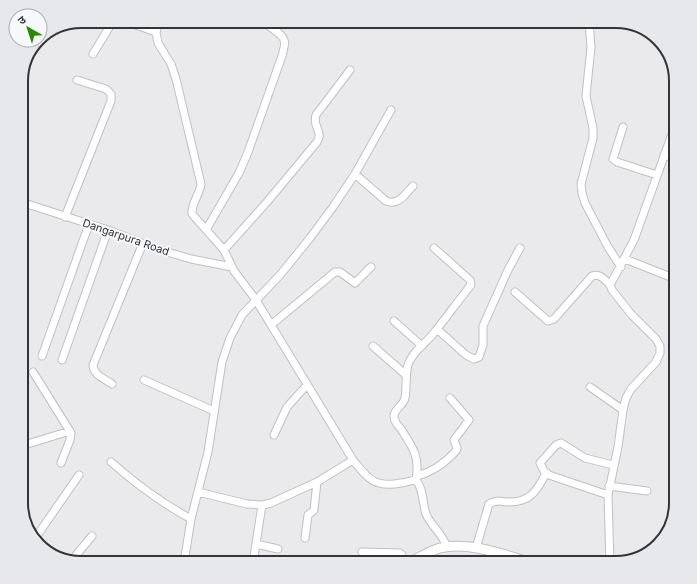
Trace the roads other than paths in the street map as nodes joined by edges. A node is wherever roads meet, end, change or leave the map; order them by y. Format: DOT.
graph roads {
  1 [pos="109,28"];
  2 [pos="144,28"];
  3 [pos="157,28"];
  4 [pos="271,28"];
  5 [pos="590,28"];
  6 [pos="156,32"];
  7 [pos="93,54"];
  8 [pos="350,70"];
  9 [pos="78,80"];
  10 [pos="391,110"];
  11 [pos="623,127"];
  12 [pos="669,142"];
  13 [pos="664,155"];
  14 [pos="669,157"];
  15 [pos="355,174"];
  16 [pos="657,175"];
  17 [pos="413,186"];
  18 [pos="28,204"];
  19 [pos="65,217"];
  20 [pos="89,224"];
  21 [pos="108,230"];
  22 [pos="206,230"];
  23 [pos="143,243"];
  24 [pos="434,248"];
  25 [pos="520,248"];
  26 [pos="224,250"];
  27 [pos="625,259"];
  28 [pos="232,266"];
  29 [pos="621,267"];
  30 [pos="371,268"];
  31 [pos="668,276"];
  32 [pos="610,285"];
  33 [pos="515,292"];
  34 [pos="256,300"];
  35 [pos="394,320"];
  36 [pos="271,324"];
  37 [pos="437,329"];
  38 [pos="373,346"];
  39 [pos="422,346"];
  40 [pos="42,356"];
  41 [pos="62,360"];
  42 [pos="33,372"];
  43 [pos="406,375"];
  44 [pos="144,380"];
  45 [pos="112,384"];
  46 [pos="307,385"];
  47 [pos="590,387"];
  48 [pos="450,398"];
  49 [pos="623,410"];
  50 [pos="214,411"];
  51 [pos="70,431"];
  52 [pos="274,435"];
  53 [pos="28,444"];
  54 [pos="353,460"];
  55 [pos="111,462"];
  56 [pos="61,463"];
  57 [pos="613,465"];
  58 [pos="546,473"];
  59 [pos="79,475"];
  60 [pos="416,478"];
  61 [pos="317,482"];
  62 [pos="609,486"];
  63 [pos="647,491"];
  64 [pos="198,492"];
  65 [pos="608,495"];
  66 [pos="262,505"];
  67 [pos="190,519"];
  68 [pos="38,533"];
  69 [pos="92,536"];
  70 [pos="305,538"];
  71 [pos="256,544"];
  72 [pos="446,547"];
  73 [pos="476,548"];
  74 [pos="278,549"];
  75 [pos="362,552"];
  76 [pos="493,552"];
  77 [pos="75,556"];
  78 [pos="185,556"];
  79 [pos="254,556"];
  80 [pos="402,556"];
  81 [pos="422,556"];
  82 [pos="490,556"];
  83 [pos="505,556"];
  84 [pos="610,556"];
  1 -- 7 [label="street"];
  2 -- 6 [label="street"];
  3 -- 6 [label="street"];
  4 -- 22 [label="street"];
  5 -- 29 [label="street"];
  6 -- 22 [label="street"];
  8 -- 26 [label="street"];
  9 -- 19 [label="street"];
  10 -- 15 [label="street"];
  11 -- 16 [label="street"];
  12 -- 13 [label="street"];
  13 -- 14 [label="street"];
  13 -- 16 [label="street"];
  15 -- 17 [label="street"];
  15 -- 34 [label="street"];
  16 -- 27 [label="street"];
  18 -- 19 [label="street, Dangarpura Road"];
  19 -- 20 [label="street, Dangarpura Road"];
  20 -- 21 [label="street, Dangarpura Road"];
  20 -- 40 [label="street"];
  21 -- 23 [label="street, Dangarpura Road"];
  21 -- 41 [label="street"];
  22 -- 26 [label="street"];
  23 -- 28 [label="street, Dangarpura Road"];
  23 -- 45 [label="street"];
  24 -- 37 [label="street"];
  25 -- 37 [label="street"];
  26 -- 28 [label="street"];
  27 -- 29 [label="street"];
  27 -- 31 [label="street"];
  28 -- 34 [label="street"];
  29 -- 32 [label="street"];
  30 -- 36 [label="street"];
  32 -- 33 [label="street"];
  32 -- 49 [label="street"];
  34 -- 36 [label="street"];
  34 -- 50 [label="street"];
  35 -- 39 [label="street"];
  36 -- 46 [label="street"];
  37 -- 39 [label="street"];
  38 -- 43 [label="street"];
  39 -- 43 [label="street"];
  42 -- 51 [label="street"];
  43 -- 60 [label="street"];
  44 -- 50 [label="street"];
  46 -- 52 [label="street"];
  46 -- 54 [label="street"];
  47 -- 49 [label="street"];
  48 -- 60 [label="street"];
  49 -- 57 [label="street"];
  50 -- 64 [label="street"];
  51 -- 53 [label="street"];
  51 -- 56 [label="street"];
  54 -- 60 [label="street"];
  54 -- 61 [label="street"];
  55 -- 67 [label="street"];
  57 -- 58 [label="street"];
  57 -- 62 [label="street"];
  58 -- 65 [label="street"];
  58 -- 73 [label="street"];
  59 -- 68 [label="street"];
  60 -- 72 [label="street"];
  61 -- 66 [label="street"];
  61 -- 70 [label="street"];
  62 -- 63 [label="street"];
  62 -- 65 [label="street"];
  64 -- 66 [label="street"];
  64 -- 67 [label="street"];
  65 -- 84 [label="street"];
  66 -- 71 [label="street"];
  67 -- 78 [label="street"];
  69 -- 77 [label="street"];
  71 -- 74 [label="street"];
  71 -- 79 [label="street"];
  72 -- 73 [label="street"];
  72 -- 81 [label="street"];
  73 -- 76 [label="street"];
  75 -- 80 [label="street"];
  76 -- 82 [label="street"];
  76 -- 83 [label="street"];
}
